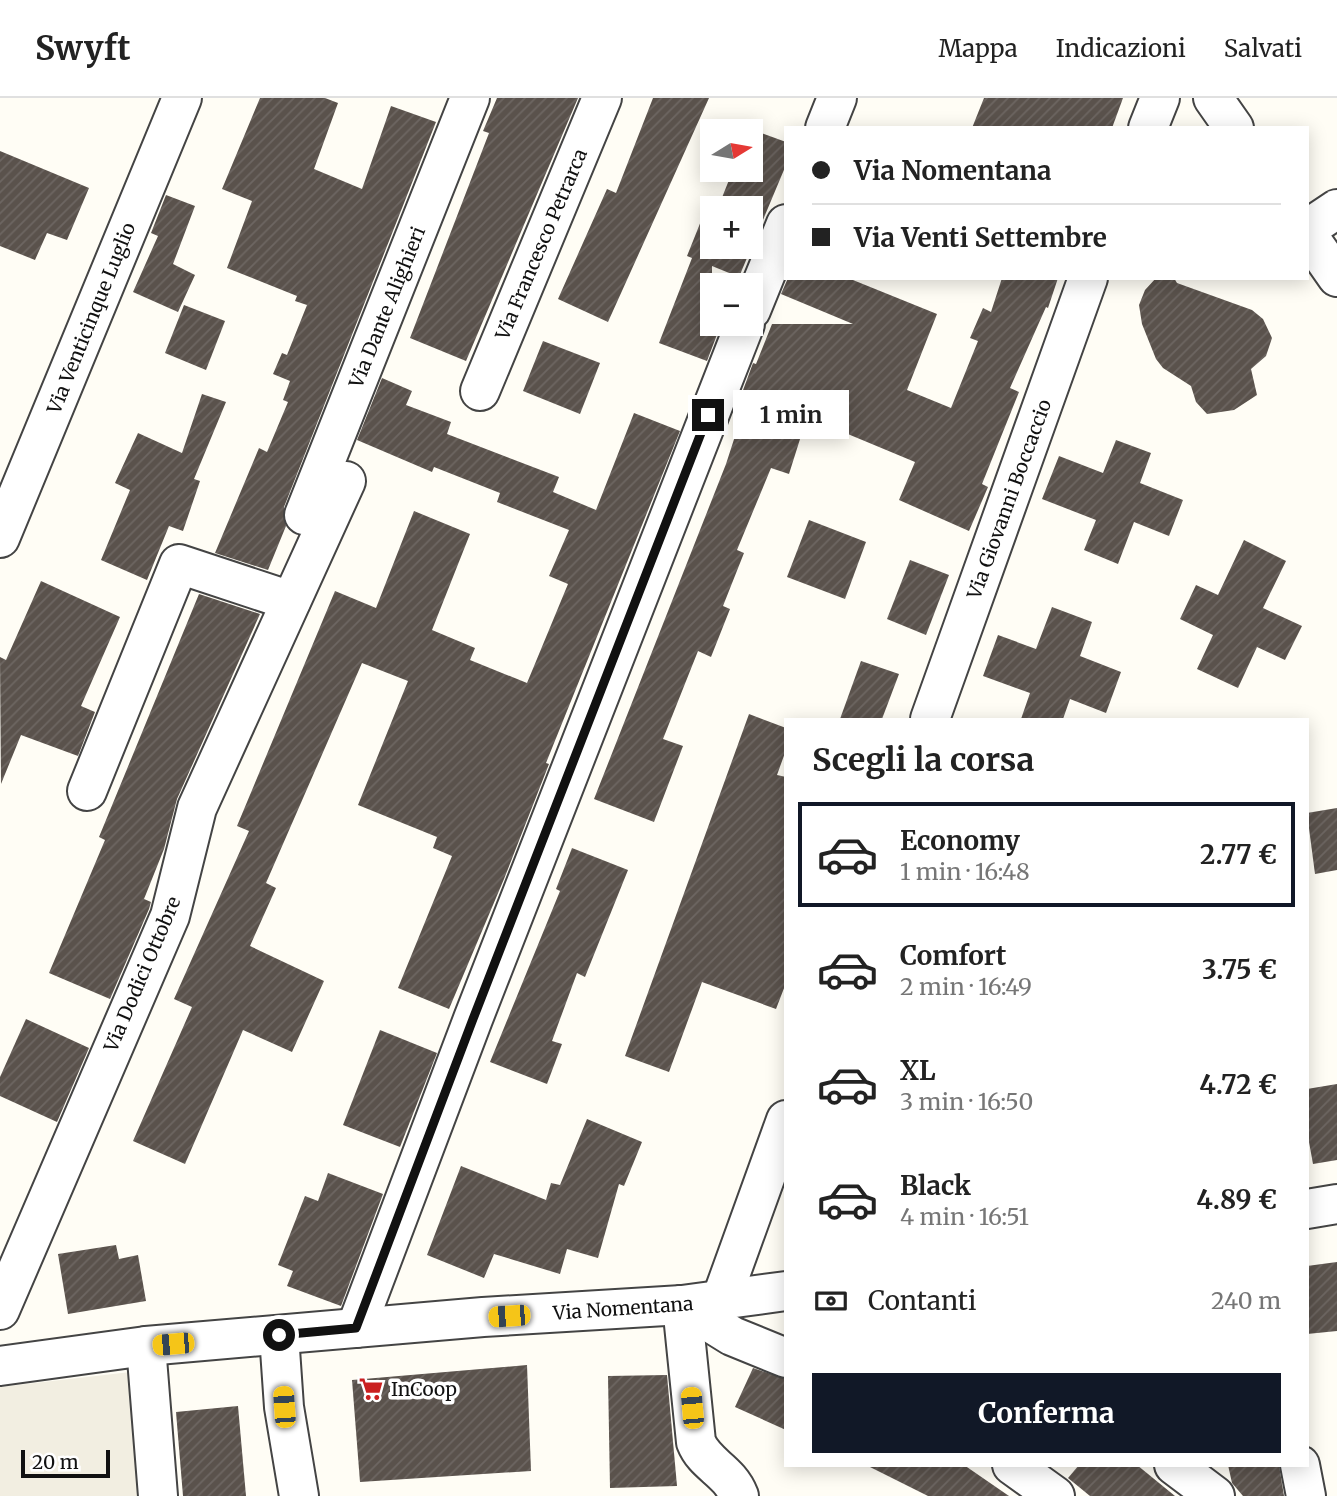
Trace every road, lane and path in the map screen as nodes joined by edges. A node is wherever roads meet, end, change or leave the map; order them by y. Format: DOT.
graph roads {
  1 [pos="182,98"];
  2 [pos="470,98"];
  3 [pos="603,98"];
  4 [pos="837,98"];
  5 [pos="1160,98"];
  6 [pos="1213,98"];
  7 [pos="826,126"];
  8 [pos="1149,126"];
  9 [pos="1233,126"];
  10 [pos="1337,209"];
  11 [pos="784,229"];
  12 [pos="1309,230"];
  13 [pos="1309,235"];
  14 [pos="1337,276"];
  15 [pos="1087,280"];
  16 [pos="763,281"];
  17 [pos="740,336"];
  18 [pos="480,391"];
  19 [pos="345,481"];
  20 [pos="304,515"];
  21 [pos="0,538"];
  22 [pos="291,601"];
  23 [pos="929,718"];
  24 [pos="87,791"];
  25 [pos="784,1126"];
  26 [pos="1337,1204"];
  27 [pos="1309,1209"];
  28 [pos="784,1291"];
  29 [pos="721,1300"];
  30 [pos="682,1306"];
  31 [pos="0,1310"];
  32 [pos="356,1328"];
  33 [pos="279,1335"];
  34 [pos="146,1346"];
  35 [pos="784,1357"];
  36 [pos="0,1366"];
  37 [pos="1015,1467"];
  38 [pos="1177,1467"];
  39 [pos="1300,1467"];
  40 [pos="158,1496"];
  41 [pos="299,1496"];
  42 [pos="739,1496"];
  43 [pos="1055,1496"];
  44 [pos="1215,1496"];
  45 [pos="1306,1496"];
  1 -- 21 [label="street, Via Venticinque Luglio"];
  2 -- 20 [label="street, Via Dante Alighieri"];
  3 -- 18 [label="street, Via Francesco Petrarca"];
  4 -- 7 [label="street"];
  5 -- 8 [label="street"];
  6 -- 9 [label="street"];
  10 -- 12 [label="street"];
  11 -- 16 [label="street"];
  13 -- 14 [label="street"];
  15 -- 23 [label="street, Via Giovanni Boccaccio"];
  17 -- 32 [label="street"];
  19 -- 22 [label="street, Via Dodici Ottobre"];
  22 -- 24 [label="street"];
  22 -- 31 [label="street, Via Dodici Ottobre"];
  25 -- 29 [label="street"];
  26 -- 27 [label="street"];
  28 -- 29 [label="street, Via Nomentana"];
  29 -- 30 [label="street, Via Nomentana"];
  30 -- 32 [label="street, Via Nomentana"];
  30 -- 35 [label="street"];
  30 -- 42 [label="street"];
  32 -- 33 [label="street, Via Nomentana"];
  33 -- 34 [label="street, Via Nomentana"];
  33 -- 41 [label="street"];
  34 -- 36 [label="street, Via Nomentana"];
  34 -- 40 [label="street"];
  37 -- 43 [label="street"];
  38 -- 44 [label="street"];
  39 -- 45 [label="street"];
}
